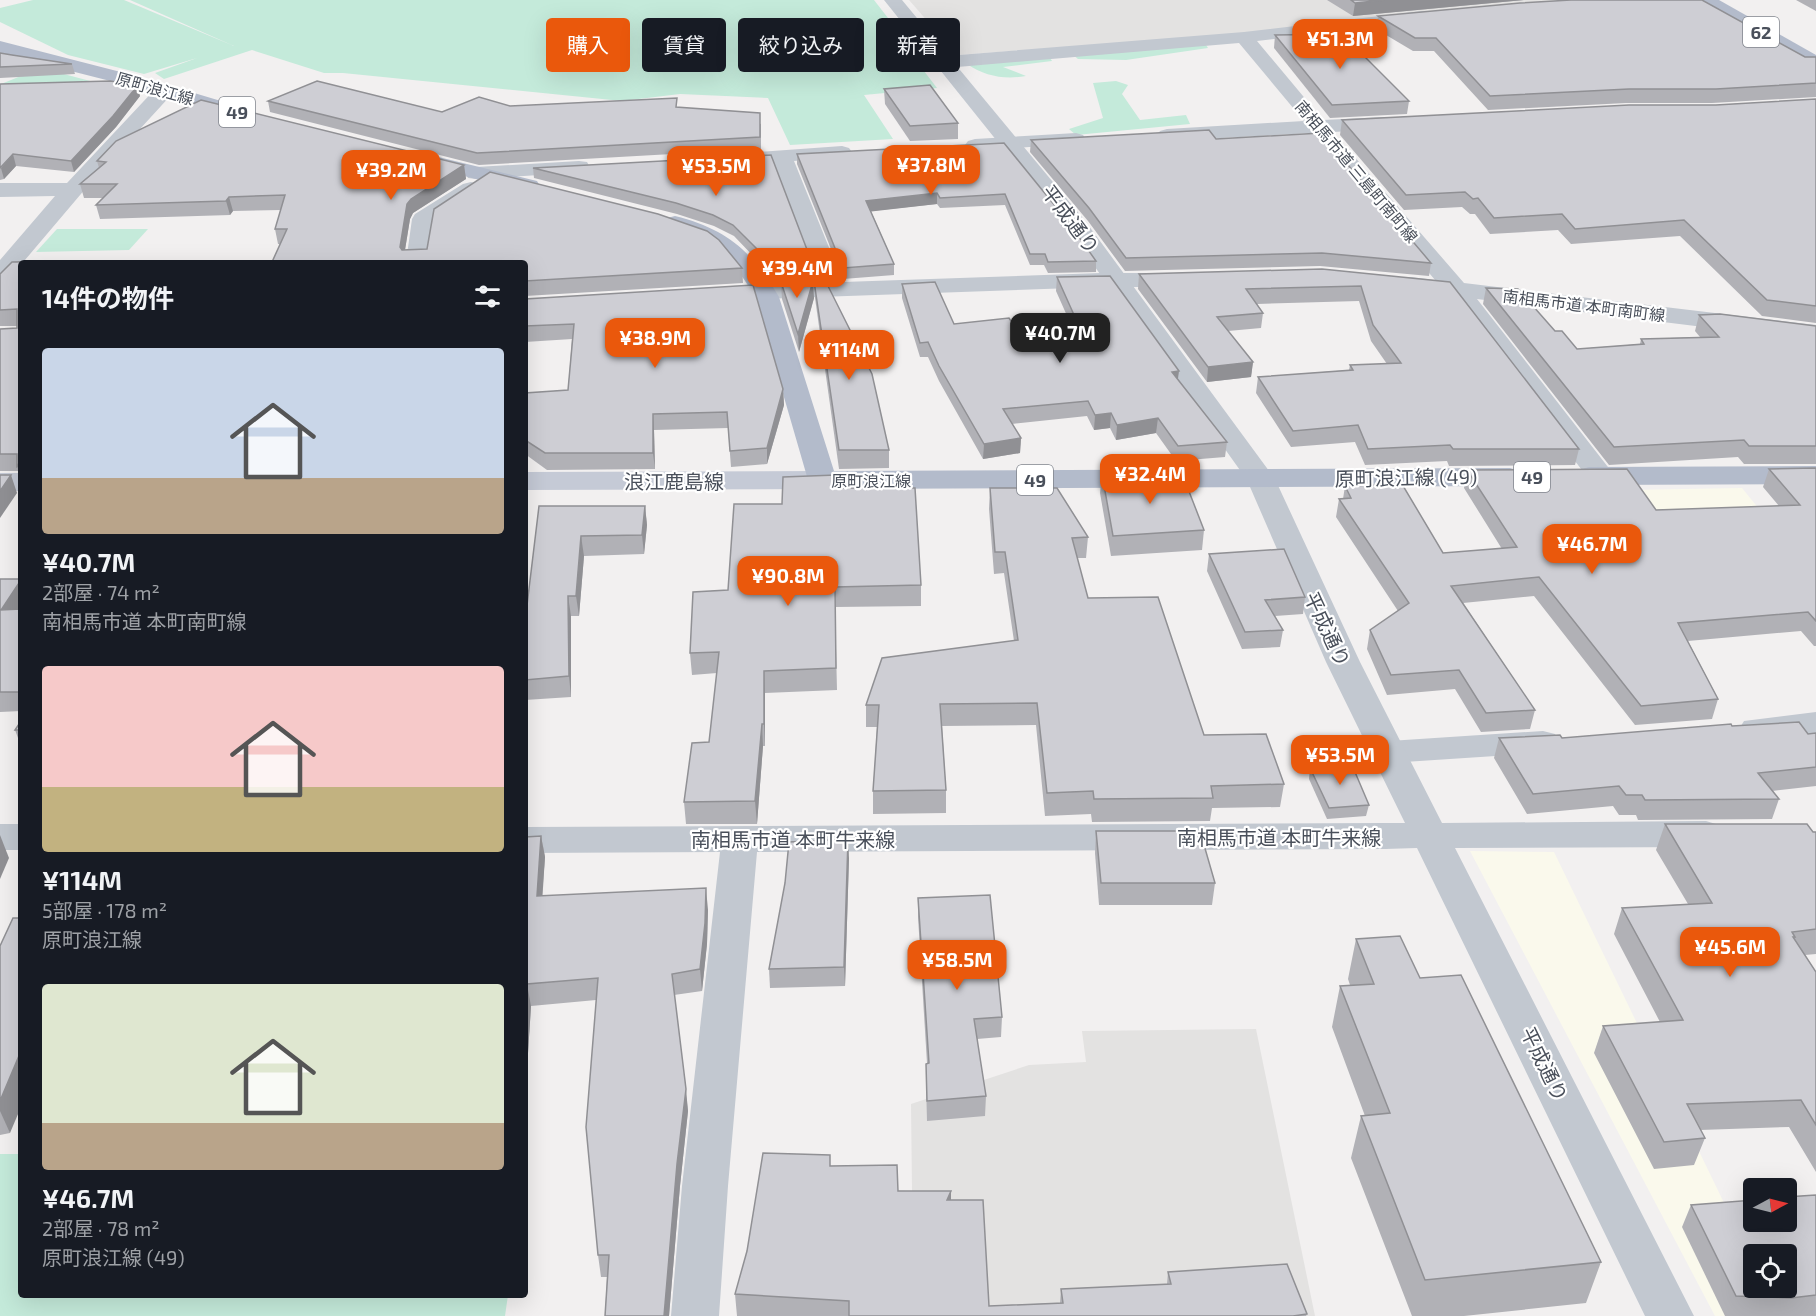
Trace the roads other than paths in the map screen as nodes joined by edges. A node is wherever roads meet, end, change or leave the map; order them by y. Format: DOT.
graph roads {
  1 [pos="894,0"];
  2 [pos="1706,0"];
  3 [pos="1446,14"];
  4 [pos="909,18"];
  5 [pos="1244,37"];
  6 [pos="0,47"];
  7 [pos="960,61"];
  8 [pos="1816,63"];
  9 [pos="954,72"];
  10 [pos="138,82"];
  11 [pos="71,86"];
  12 [pos="165,90"];
  13 [pos="260,118"];
  14 [pos="1408,121"];
  15 [pos="1317,126"];
  16 [pos="1148,136"];
  17 [pos="1091,139"];
  18 [pos="1012,143"];
  19 [pos="954,146"];
  20 [pos="861,151"];
  21 [pos="399,153"];
  22 [pos="781,156"];
  23 [pos="710,160"];
  24 [pos="593,166"];
  25 [pos="483,175"];
  26 [pos="73,189"];
  27 [pos="0,190"];
  28 [pos="546,190"];
  29 [pos="657,218"];
  30 [pos="417,260"];
  31 [pos="0,275"];
  32 [pos="1208,279"];
  33 [pos="1118,281"];
  34 [pos="1388,282"];
  35 [pos="833,288"];
  36 [pos="1455,288"];
  37 [pos="763,290"];
  38 [pos="706,294"];
  39 [pos="1816,333"];
  40 [pos="1816,475"];
  41 [pos="1567,476"];
  42 [pos="1601,476"];
  43 [pos="1533,477"];
  44 [pos="1254,479"];
  45 [pos="822,480"];
  46 [pos="528,481"];
  47 [pos="0,483"];
  48 [pos="18,483"];
  49 [pos="1816,723"];
  50 [pos="1727,731"];
  51 [pos="1574,743"];
  52 [pos="1389,752"];
  53 [pos="1734,834"];
  54 [pos="0,837"];
  55 [pos="18,837"];
  56 [pos="1431,837"];
  57 [pos="740,838"];
  58 [pos="528,840"];
  59 [pos="695,1316"];
  60 [pos="1670,1316"];
  1 -- 4 [label="street, 平成通り"];
  2 -- 8 [label="main road, 62"];
  3 -- 5 [label="street"];
  5 -- 7 [label="street"];
  5 -- 15 [label="street, 南相馬市道 三島町南町線"];
  6 -- 10 [label="main road, 原町浪江線 / 49"];
  9 -- 18 [label="street, 平成通り"];
  10 -- 11 [label="street"];
  10 -- 12 [label="main road, 原町浪江線 / 49"];
  12 -- 13 [label="main road, 原町浪江線 / 49"];
  12 -- 26 [label="street"];
  14 -- 15 [label="street"];
  15 -- 16 [label="street"];
  15 -- 36 [label="street, 南相馬市道 三島町南町線"];
  17 -- 18 [label="street"];
  18 -- 19 [label="street"];
  18 -- 33 [label="street, 平成通り"];
  20 -- 22 [label="street"];
  21 -- 25 [label="main road"];
  22 -- 23 [label="street"];
  22 -- 35 [label="street"];
  24 -- 25 [label="street"];
  25 -- 28 [label="main road"];
  25 -- 30 [label="street"];
  26 -- 27 [label="street"];
  26 -- 31 [label="street"];
  29 -- 37 [label="main road, 原町浪江線"];
  32 -- 33 [label="street"];
  33 -- 35 [label="street"];
  33 -- 44 [label="street, 平成通り"];
  34 -- 36 [label="street, 南相馬市道 本町南町線"];
  35 -- 37 [label="street"];
  36 -- 39 [label="street, 南相馬市道 本町南町線"];
  36 -- 42 [label="street, 南相馬市道 三島町南町線"];
  37 -- 38 [label="street"];
  37 -- 45 [label="main road, 原町浪江線"];
  40 -- 42 [label="main road, 49"];
  41 -- 42 [label="main road, 49"];
  43 -- 44 [label="main road, 原町浪江線 (49) / 49"];
  44 -- 45 [label="main road, 原町浪江線 / 49"];
  44 -- 52 [label="street, 平成通り"];
  45 -- 46 [label="main road, 浪江鹿島線"];
  47 -- 48 [label="main road"];
  49 -- 50 [label="street"];
  51 -- 52 [label="street"];
  52 -- 56 [label="street, 平成通り"];
  53 -- 56 [label="street, 南相馬市道 本町牛来線"];
  54 -- 55 [label="street"];
  56 -- 57 [label="street, 南相馬市道 本町牛来線"];
  56 -- 60 [label="street, 平成通り"];
  57 -- 58 [label="street, 南相馬市道 本町牛来線"];
  57 -- 59 [label="street"];
}
